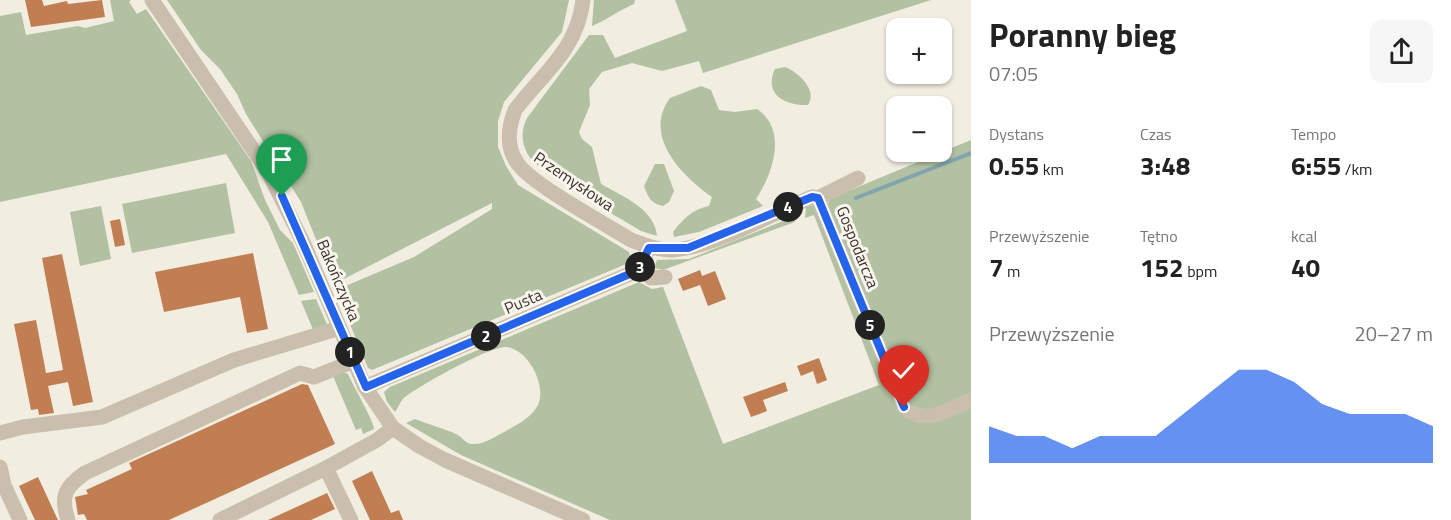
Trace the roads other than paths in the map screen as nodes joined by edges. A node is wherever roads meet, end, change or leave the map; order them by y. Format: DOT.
graph roads {
  1 [pos="152,0"];
  2 [pos="583,0"];
  3 [pos="858,178"];
  4 [pos="818,198"];
  5 [pos="649,248"];
  6 [pos="640,267"];
  7 [pos="665,277"];
  8 [pos="340,328"];
  9 [pos="354,361"];
  10 [pos="366,387"];
  11 [pos="971,400"];
  12 [pos="393,428"];
  13 [pos="0,433"];
  14 [pos="0,467"];
  15 [pos="326,468"];
  16 [pos="20,520"];
  17 [pos="68,520"];
  18 [pos="220,520"];
  19 [pos="351,520"];
  20 [pos="583,520"];
  1 -- 8 [label="street, Bakończycka"];
  2 -- 5 [label="street, Przemysłowa"];
  3 -- 4 [label="street"];
  4 -- 5 [label="street, Gospodarcza"];
  4 -- 11 [label="street, Gospodarcza"];
  5 -- 6 [label="street"];
  6 -- 7 [label="street"];
  6 -- 10 [label="street, Pusta"];
  8 -- 9 [label="street, Bakończycka"];
  8 -- 13 [label="street"];
  9 -- 10 [label="street, Bakończycka"];
  9 -- 17 [label="street"];
  10 -- 12 [label="street, Bakończycka"];
  12 -- 15 [label="street"];
  12 -- 20 [label="street, Bakończycka"];
  14 -- 16 [label="street"];
  15 -- 18 [label="street"];
  15 -- 19 [label="street"];
}
